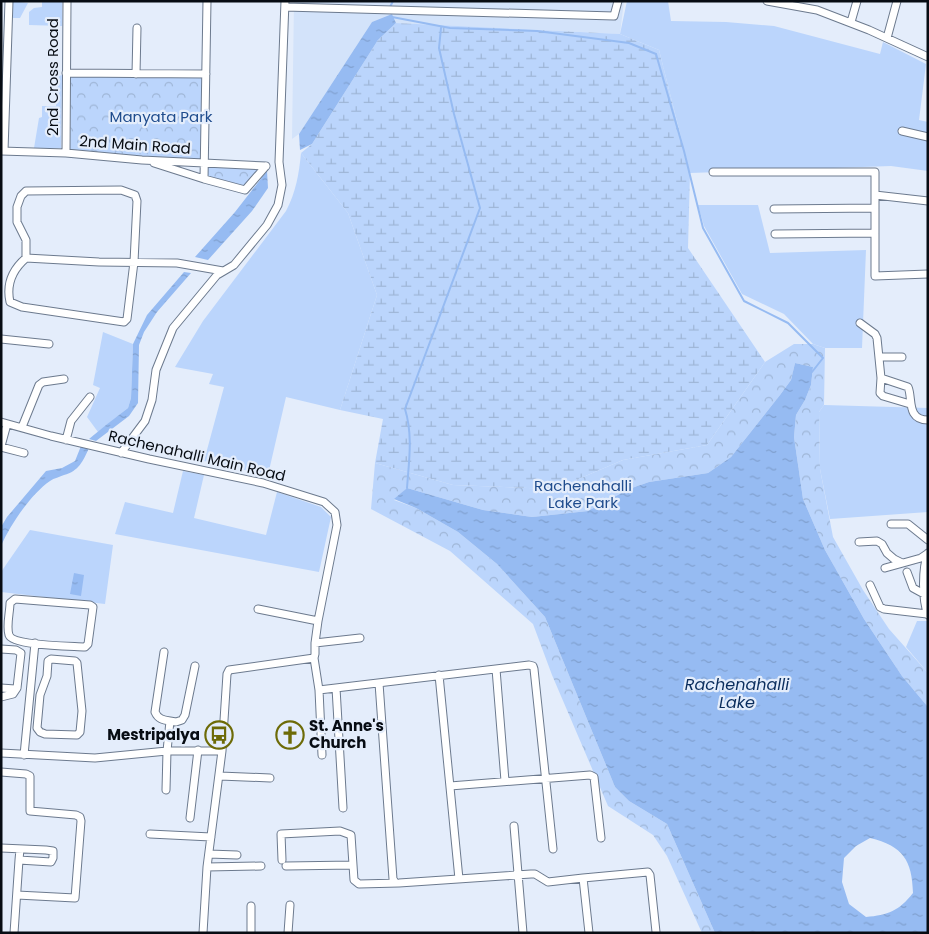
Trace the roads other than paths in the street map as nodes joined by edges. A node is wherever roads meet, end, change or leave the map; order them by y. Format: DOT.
graph roads {
  1 [pos="8,1"];
  2 [pos="67,1"];
  3 [pos="207,1"];
  4 [pos="618,1"];
  5 [pos="767,1"];
  6 [pos="819,1"];
  7 [pos="857,1"];
  8 [pos="897,1"];
  9 [pos="787,3"];
  10 [pos="285,4"];
  11 [pos="817,10"];
  12 [pos="851,22"];
  13 [pos="137,28"];
  14 [pos="4,30"];
  15 [pos="887,38"];
  16 [pos="928,56"];
  17 [pos="66,74"];
  18 [pos="136,74"];
  19 [pos="206,74"];
  20 [pos="3,83"];
  21 [pos="902,131"];
  22 [pos="928,137"];
  23 [pos="3,151"];
  24 [pos="66,153"];
  25 [pos="142,160"];
  26 [pos="204,163"];
  27 [pos="714,172"];
  28 [pos="204,179"];
  29 [pos="875,195"];
  30 [pos="928,201"];
  31 [pos="875,208"];
  32 [pos="774,209"];
  33 [pos="874,233"];
  34 [pos="775,234"];
  35 [pos="26,258"];
  36 [pos="134,262"];
  37 [pos="223,271"];
  38 [pos="928,274"];
  39 [pos="860,323"];
  40 [pos="1,339"];
  41 [pos="49,344"];
  42 [pos="879,357"];
  43 [pos="902,357"];
  44 [pos="881,378"];
  45 [pos="64,379"];
  46 [pos="90,397"];
  47 [pos="910,404"];
  48 [pos="928,420"];
  49 [pos="4,423"];
  50 [pos="22,427"];
  51 [pos="66,440"];
  52 [pos="1,446"];
  53 [pos="24,453"];
  54 [pos="121,453"];
  55 [pos="891,524"];
  56 [pos="928,540"];
  57 [pos="859,542"];
  58 [pos="927,553"];
  59 [pos="902,563"];
  60 [pos="885,568"];
  61 [pos="907,572"];
  62 [pos="870,585"];
  63 [pos="924,594"];
  64 [pos="258,609"];
  65 [pos="927,614"];
  66 [pos="318,621"];
  67 [pos="360,638"];
  68 [pos="315,643"];
  69 [pos="35,644"];
  70 [pos="1,647"];
  71 [pos="164,652"];
  72 [pos="21,656"];
  73 [pos="314,658"];
  74 [pos="33,660"];
  75 [pos="195,666"];
  76 [pos="496,668"];
  77 [pos="439,675"];
  78 [pos="379,683"];
  79 [pos="1,688"];
  80 [pos="17,688"];
  81 [pos="336,688"];
  82 [pos="319,690"];
  83 [pos="30,694"];
  84 [pos="40,694"];
  85 [pos="1,697"];
  86 [pos="170,721"];
  87 [pos="198,750"];
  88 [pos="222,751"];
  89 [pos="167,752"];
  90 [pos="1,753"];
  91 [pos="24,755"];
  92 [pos="322,755"];
  93 [pos="1,772"];
  94 [pos="220,776"];
  95 [pos="270,778"];
  96 [pos="545,778"];
  97 [pos="505,781"];
  98 [pos="450,786"];
  99 [pos="166,790"];
  100 [pos="343,808"];
  101 [pos="190,818"];
  102 [pos="514,826"];
  103 [pos="150,834"];
  104 [pos="211,837"];
  105 [pos="601,838"];
  106 [pos="1,848"];
  107 [pos="20,849"];
  108 [pos="552,849"];
  109 [pos="209,854"];
  110 [pos="237,854"];
  111 [pos="19,860"];
  112 [pos="261,866"];
  113 [pos="353,866"];
  114 [pos="207,867"];
  115 [pos="519,875"];
  116 [pos="583,878"];
  117 [pos="459,879"];
  118 [pos="394,882"];
  119 [pos="17,895"];
  120 [pos="290,905"];
  121 [pos="251,906"];
  122 [pos="656,932"];
  123 [pos="14,933"];
  124 [pos="203,933"];
  125 [pos="251,933"];
  126 [pos="288,933"];
  127 [pos="523,933"];
  128 [pos="589,933"];
  1 -- 14 [label="street"];
  2 -- 17 [label="street, 2nd Cross Road"];
  3 -- 19 [label="street"];
  4 -- 10 [label="street"];
  5 -- 9 [label="street"];
  6 -- 11 [label="street"];
  7 -- 12 [label="street"];
  8 -- 15 [label="street"];
  9 -- 11 [label="street"];
  10 -- 37 [label="street"];
  11 -- 12 [label="street"];
  12 -- 15 [label="street"];
  13 -- 18 [label="street"];
  14 -- 20 [label="street"];
  15 -- 16 [label="street"];
  17 -- 18 [label="street"];
  17 -- 24 [label="street, 2nd Cross Road"];
  18 -- 19 [label="street"];
  19 -- 26 [label="street"];
  20 -- 23 [label="street"];
  21 -- 22 [label="street"];
  23 -- 24 [label="street, 2nd Main Road"];
  24 -- 25 [label="street, 2nd Main Road"];
  25 -- 26 [label="street, 2nd Main Road"];
  25 -- 28 [label="street"];
  26 -- 28 [label="street"];
  26 -- 28 [label="street, 2nd Main Road"];
  27 -- 29 [label="street"];
  29 -- 30 [label="street"];
  29 -- 31 [label="street"];
  31 -- 32 [label="street"];
  31 -- 33 [label="street"];
  33 -- 34 [label="street"];
  33 -- 38 [label="street"];
  35 -- 36 [label="street"];
  35 -- 36 [label="street"];
  35 -- 36 [label="street"];
  36 -- 37 [label="street"];
  37 -- 54 [label="street"];
  39 -- 42 [label="street"];
  40 -- 41 [label="street"];
  42 -- 43 [label="street"];
  42 -- 44 [label="street"];
  44 -- 47 [label="street"];
  44 -- 47 [label="street"];
  45 -- 50 [label="street"];
  46 -- 51 [label="street"];
  47 -- 48 [label="street"];
  49 -- 50 [label="street, Rachenahalli Main Road"];
  49 -- 52 [label="street"];
  50 -- 51 [label="street, Rachenahalli Main Road"];
  51 -- 54 [label="street, Rachenahalli Main Road"];
  52 -- 53 [label="street"];
  54 -- 66 [label="street, Rachenahalli Main Road"];
  55 -- 56 [label="street"];
  57 -- 59 [label="street"];
  58 -- 59 [label="street"];
  58 -- 63 [label="street"];
  59 -- 60 [label="street"];
  61 -- 63 [label="street"];
  62 -- 65 [label="street"];
  63 -- 65 [label="street"];
  64 -- 66 [label="street"];
  66 -- 68 [label="street, Rachenahalli Main Road"];
  67 -- 68 [label="street"];
  68 -- 73 [label="street, Rachenahalli Main Road"];
  69 -- 69 [label="street"];
  69 -- 74 [label="street"];
  70 -- 72 [label="street"];
  71 -- 86 [label="street"];
  72 -- 74 [label="street"];
  72 -- 80 [label="street"];
  73 -- 82 [label="street, Rachenahalli Main Road"];
  73 -- 88 [label="street"];
  74 -- 83 [label="street"];
  75 -- 86 [label="street"];
  76 -- 77 [label="street"];
  76 -- 96 [label="street"];
  76 -- 97 [label="street"];
  77 -- 78 [label="street"];
  77 -- 98 [label="street"];
  78 -- 81 [label="street"];
  78 -- 118 [label="street"];
  79 -- 80 [label="street"];
  80 -- 85 [label="street"];
  81 -- 82 [label="street"];
  81 -- 100 [label="street"];
  82 -- 92 [label="street, Rachenahalli Main Road"];
  83 -- 84 [label="street"];
  83 -- 91 [label="street"];
  84 -- 84 [label="street"];
  86 -- 89 [label="street"];
  87 -- 88 [label="street"];
  87 -- 89 [label="street"];
  87 -- 101 [label="street"];
  88 -- 94 [label="street"];
  89 -- 91 [label="street"];
  89 -- 99 [label="street"];
  90 -- 91 [label="street"];
  93 -- 119 [label="street"];
  94 -- 95 [label="street"];
  94 -- 104 [label="street"];
  96 -- 97 [label="street"];
  96 -- 105 [label="street"];
  96 -- 108 [label="street"];
  97 -- 98 [label="street"];
  98 -- 117 [label="street"];
  102 -- 115 [label="street"];
  103 -- 104 [label="street"];
  104 -- 109 [label="street"];
  106 -- 107 [label="street"];
  107 -- 111 [label="street"];
  107 -- 111 [label="street"];
  109 -- 110 [label="street"];
  109 -- 114 [label="street"];
  111 -- 119 [label="street"];
  112 -- 114 [label="street"];
  113 -- 113 [label="street"];
  113 -- 118 [label="street"];
  114 -- 124 [label="street"];
  115 -- 116 [label="street"];
  115 -- 117 [label="street"];
  115 -- 127 [label="street"];
  116 -- 122 [label="street"];
  116 -- 128 [label="street"];
  117 -- 118 [label="street"];
  119 -- 123 [label="street"];
  120 -- 126 [label="street"];
  121 -- 125 [label="street"];
}
